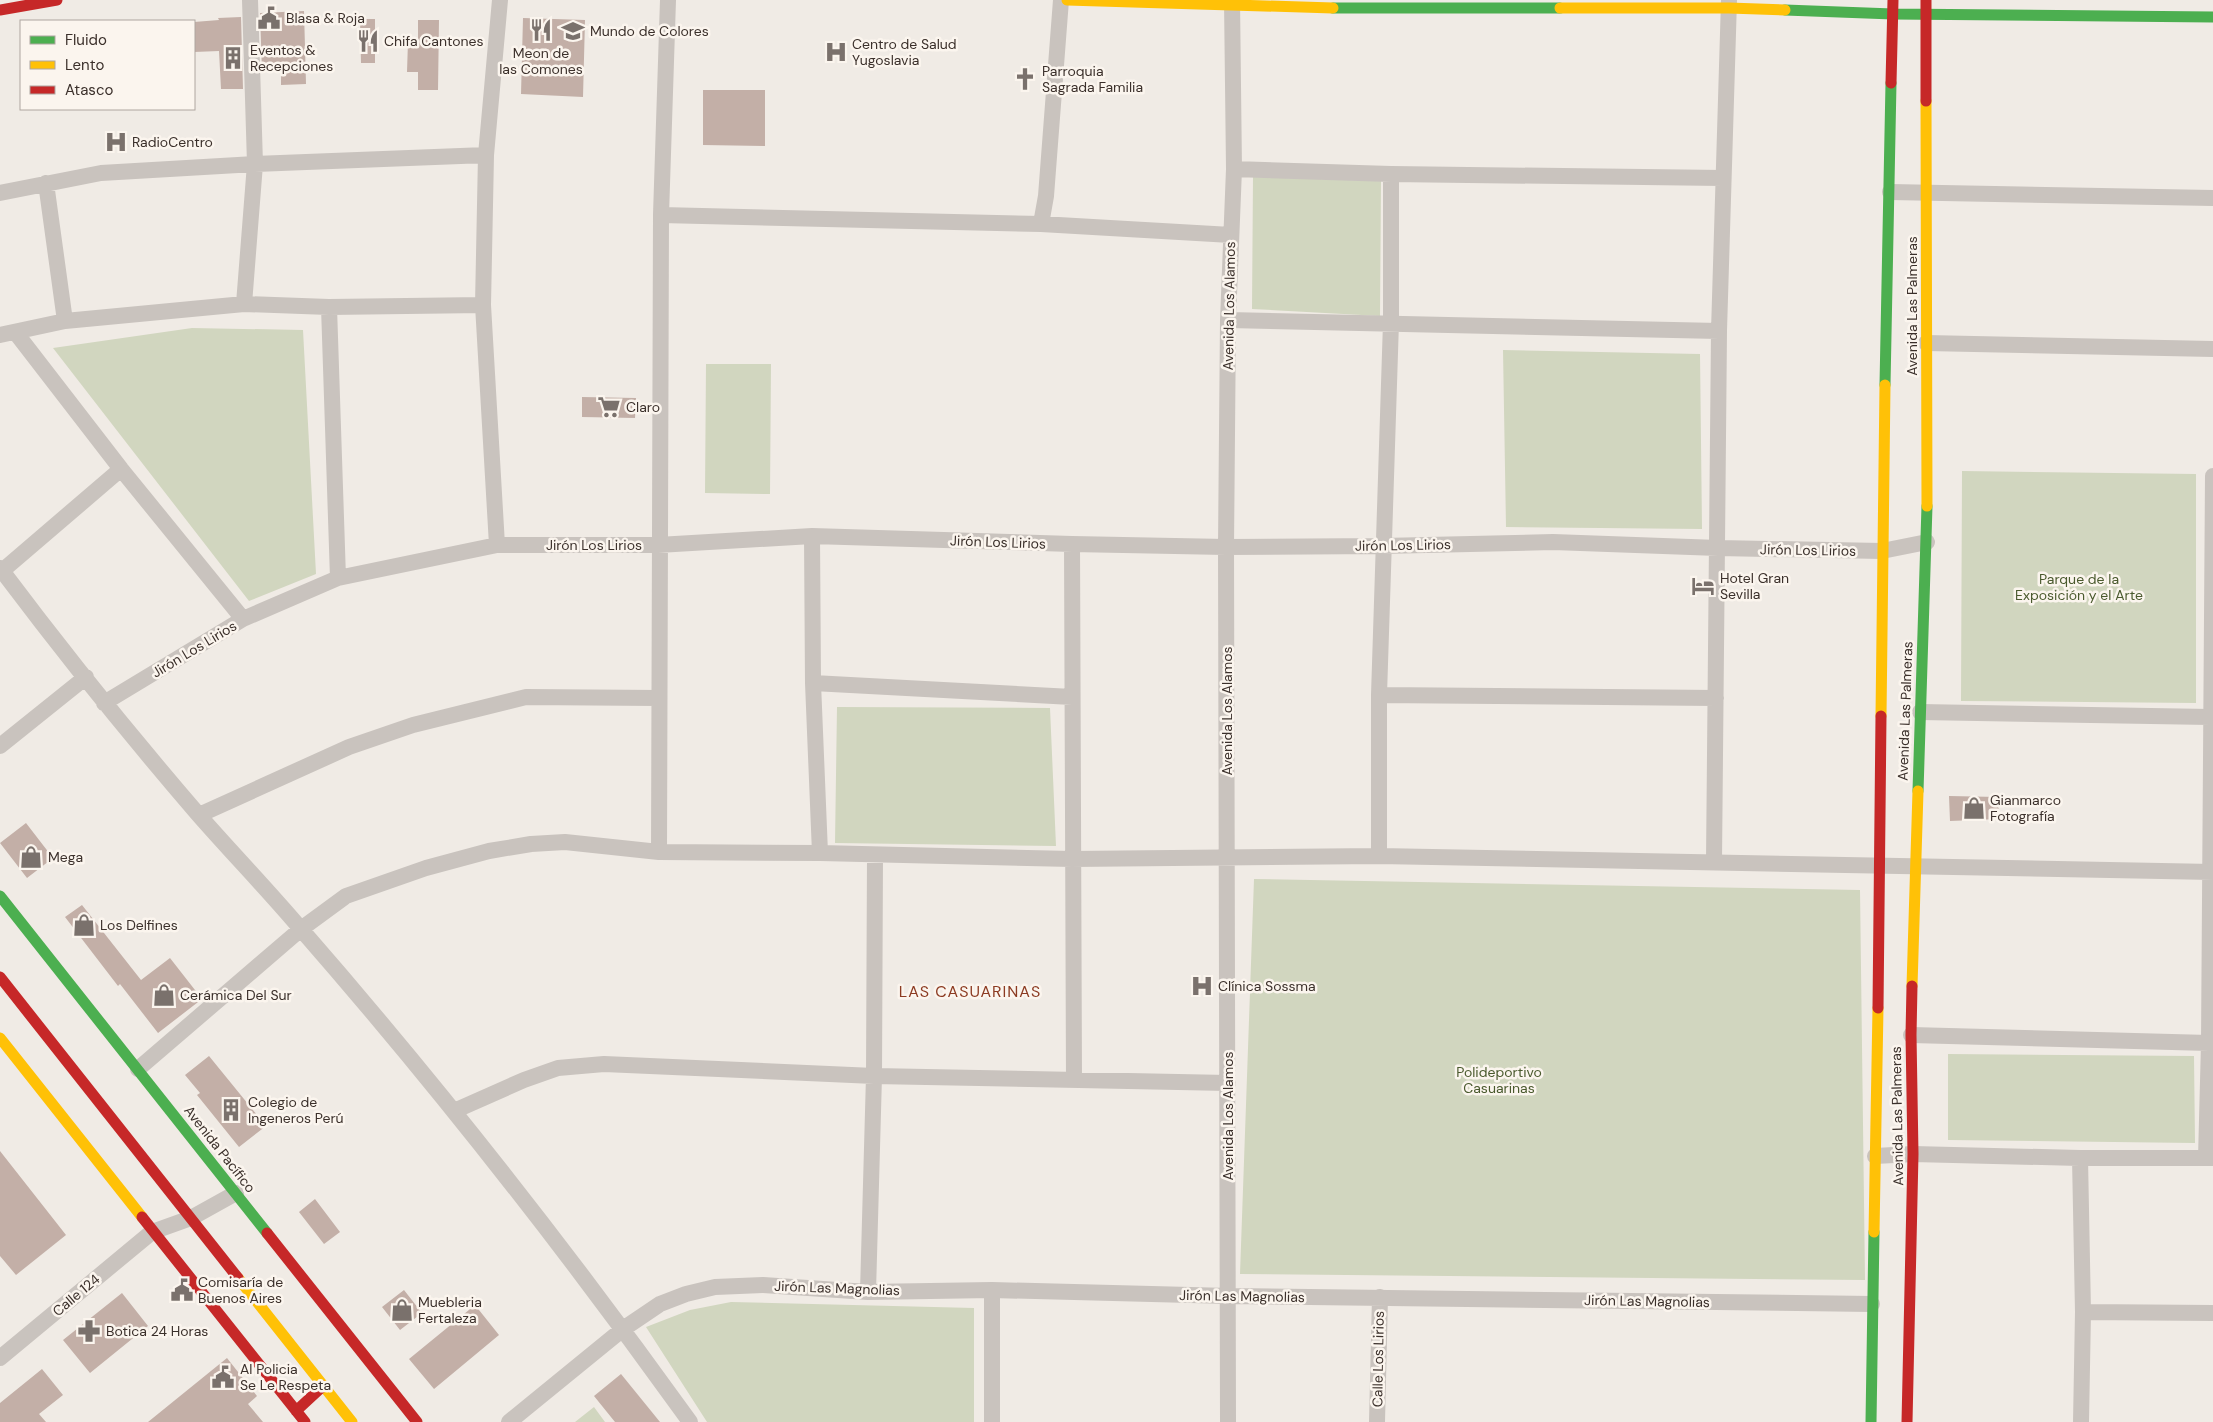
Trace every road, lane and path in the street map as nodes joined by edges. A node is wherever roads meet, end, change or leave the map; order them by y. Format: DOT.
graph roads {
  1 [pos="57,0"];
  2 [pos="250,0"];
  3 [pos="500,0"];
  4 [pos="668,0"];
  5 [pos="1061,0"];
  6 [pos="1067,0"];
  7 [pos="1894,0"];
  8 [pos="1926,0"];
  9 [pos="1232,3"];
  10 [pos="1729,4"];
  11 [pos="1383,5"];
  12 [pos="0,10"];
  13 [pos="1893,14"];
  14 [pos="1925,14"];
  15 [pos="2213,17"];
  16 [pos="486,155"];
  17 [pos="255,164"];
  18 [pos="1234,169"];
  19 [pos="1391,174"];
  20 [pos="1722,178"];
  21 [pos="46,184"];
  22 [pos="1890,192"];
  23 [pos="1927,192"];
  24 [pos="0,193"];
  25 [pos="2213,198"];
  26 [pos="661,215"];
  27 [pos="1041,224"];
  28 [pos="1231,235"];
  29 [pos="244,304"];
  30 [pos="483,305"];
  31 [pos="329,307"];
  32 [pos="1228,320"];
  33 [pos="65,321"];
  34 [pos="1391,322"];
  35 [pos="1719,332"];
  36 [pos="8,334"];
  37 [pos="1926,343"];
  38 [pos="2213,349"];
  39 [pos="121,469"];
  40 [pos="2213,476"];
  41 [pos="2213,531"];
  42 [pos="812,536"];
  43 [pos="1927,542"];
  44 [pos="1072,544"];
  45 [pos="497,545"];
  46 [pos="658,545"];
  47 [pos="1226,546"];
  48 [pos="1382,546"];
  49 [pos="1718,548"];
  50 [pos="1882,551"];
  51 [pos="1,570"];
  52 [pos="338,578"];
  53 [pos="243,619"];
  54 [pos="86,677"];
  55 [pos="813,683"];
  56 [pos="1379,695"];
  57 [pos="1072,697"];
  58 [pos="658,698"];
  59 [pos="1716,698"];
  60 [pos="104,703"];
  61 [pos="1920,712"];
  62 [pos="2210,717"];
  63 [pos="0,746"];
  64 [pos="199,815"];
  65 [pos="659,852"];
  66 [pos="820,853"];
  67 [pos="875,856"];
  68 [pos="1379,856"];
  69 [pos="1227,858"];
  70 [pos="1072,859"];
  71 [pos="1714,861"];
  72 [pos="1880,864"];
  73 [pos="1916,865"];
  74 [pos="2212,872"];
  75 [pos="0,896"];
  76 [pos="301,929"];
  77 [pos="0,977"];
  78 [pos="1911,1035"];
  79 [pos="0,1038"];
  80 [pos="2209,1043"];
  81 [pos="138,1069"];
  82 [pos="874,1076"];
  83 [pos="1074,1080"];
  84 [pos="1228,1084"];
  85 [pos="454,1111"];
  86 [pos="1913,1154"];
  87 [pos="1875,1156"];
  88 [pos="2080,1158"];
  89 [pos="2210,1158"];
  90 [pos="236,1193"];
  91 [pos="191,1218"];
  92 [pos="152,1232"];
  93 [pos="992,1290"];
  94 [pos="868,1292"];
  95 [pos="1229,1296"];
  96 [pos="1380,1297"];
  97 [pos="1872,1304"];
  98 [pos="2083,1312"];
  99 [pos="2213,1313"];
  100 [pos="623,1328"];
  101 [pos="0,1358"];
  102 [pos="323,1386"];
  103 [pos="296,1411"];
  104 [pos="305,1422"];
  105 [pos="352,1422"];
  106 [pos="417,1422"];
  107 [pos="509,1422"];
  108 [pos="690,1422"];
  109 [pos="992,1422"];
  110 [pos="1228,1422"];
  111 [pos="1377,1422"];
  112 [pos="1871,1422"];
  113 [pos="1907,1422"];
  114 [pos="2080,1422"];
  1 -- 12 [label="main road"];
  2 -- 17 [label="street"];
  3 -- 16 [label="street"];
  4 -- 26 [label="street"];
  5 -- 27 [label="street"];
  6 -- 9 [label="main road"];
  7 -- 13 [label="main road, Avenida Las Palmeras"];
  8 -- 14 [label="main road, Avenida Las Palmeras"];
  9 -- 11 [label="main road"];
  9 -- 18 [label="street, Avenida Los Alamos"];
  10 -- 11 [label="main road"];
  10 -- 13 [label="main road"];
  10 -- 20 [label="street"];
  13 -- 14 [label="main road"];
  13 -- 22 [label="main road, Avenida Las Palmeras"];
  14 -- 15 [label="main road"];
  14 -- 23 [label="main road, Avenida Las Palmeras"];
  16 -- 17 [label="street"];
  16 -- 30 [label="street"];
  17 -- 21 [label="street"];
  17 -- 29 [label="street"];
  18 -- 19 [label="street"];
  18 -- 28 [label="street, Avenida Los Alamos"];
  19 -- 20 [label="street"];
  19 -- 34 [label="street"];
  20 -- 35 [label="street"];
  21 -- 24 [label="street"];
  21 -- 33 [label="street"];
  22 -- 23 [label="street"];
  22 -- 50 [label="main road, Avenida Las Palmeras"];
  23 -- 25 [label="street"];
  23 -- 37 [label="main road, Avenida Las Palmeras"];
  26 -- 27 [label="street"];
  26 -- 46 [label="street"];
  27 -- 28 [label="street"];
  28 -- 32 [label="street, Avenida Los Alamos"];
  29 -- 31 [label="street"];
  29 -- 33 [label="street"];
  30 -- 31 [label="street"];
  30 -- 45 [label="street"];
  31 -- 52 [label="street"];
  32 -- 34 [label="street"];
  32 -- 47 [label="street, Avenida Los Alamos"];
  33 -- 36 [label="street"];
  34 -- 35 [label="street"];
  34 -- 48 [label="street"];
  35 -- 49 [label="street"];
  36 -- 39 [label="street"];
  37 -- 38 [label="street"];
  37 -- 43 [label="main road, Avenida Las Palmeras"];
  39 -- 51 [label="street"];
  39 -- 53 [label="street"];
  40 -- 41 [label="street"];
  41 -- 62 [label="street"];
  42 -- 44 [label="street, Jirón Los Lirios"];
  42 -- 46 [label="street, Jirón Los Lirios"];
  42 -- 55 [label="street"];
  43 -- 50 [label="street, Jirón Los Lirios"];
  43 -- 61 [label="main road, Avenida Las Palmeras"];
  44 -- 47 [label="street, Jirón Los Lirios"];
  44 -- 57 [label="street"];
  45 -- 46 [label="street, Jirón Los Lirios"];
  45 -- 52 [label="street, Jirón Los Lirios"];
  46 -- 58 [label="street"];
  47 -- 48 [label="street, Jirón Los Lirios"];
  47 -- 69 [label="street, Avenida Los Alamos"];
  48 -- 49 [label="street, Jirón Los Lirios"];
  48 -- 56 [label="street"];
  49 -- 50 [label="street, Jirón Los Lirios"];
  49 -- 59 [label="street"];
  50 -- 72 [label="main road, Avenida Las Palmeras"];
  51 -- 54 [label="street"];
  52 -- 53 [label="street, Jirón Los Lirios"];
  53 -- 60 [label="street, Jirón Los Lirios"];
  54 -- 60 [label="street"];
  54 -- 63 [label="street"];
  55 -- 57 [label="street"];
  55 -- 66 [label="street"];
  56 -- 59 [label="street"];
  56 -- 68 [label="street"];
  57 -- 70 [label="street"];
  58 -- 64 [label="street"];
  58 -- 65 [label="street"];
  59 -- 71 [label="street"];
  60 -- 64 [label="street"];
  61 -- 62 [label="street"];
  61 -- 73 [label="main road, Avenida Las Palmeras"];
  62 -- 74 [label="street"];
  64 -- 76 [label="street"];
  65 -- 66 [label="street"];
  65 -- 76 [label="street"];
  66 -- 67 [label="street"];
  67 -- 70 [label="street"];
  67 -- 82 [label="street"];
  68 -- 69 [label="street"];
  68 -- 71 [label="street"];
  69 -- 70 [label="street"];
  69 -- 84 [label="street, Avenida Los Alamos"];
  70 -- 83 [label="street"];
  71 -- 72 [label="street"];
  72 -- 73 [label="street"];
  72 -- 87 [label="main road, Avenida Las Palmeras"];
  73 -- 74 [label="street"];
  73 -- 78 [label="main road, Avenida Las Palmeras"];
  74 -- 80 [label="street"];
  75 -- 81 [label="main road, Avenida Pacífico"];
  76 -- 81 [label="street"];
  76 -- 85 [label="street"];
  77 -- 91 [label="main road"];
  78 -- 80 [label="street"];
  78 -- 86 [label="main road, Avenida Las Palmeras"];
  79 -- 92 [label="main road"];
  80 -- 89 [label="street"];
  81 -- 90 [label="main road, Avenida Pacífico"];
  82 -- 83 [label="street"];
  82 -- 85 [label="street"];
  82 -- 94 [label="street"];
  83 -- 84 [label="street"];
  84 -- 95 [label="street, Avenida Los Alamos"];
  85 -- 100 [label="street"];
  86 -- 87 [label="street"];
  86 -- 88 [label="street"];
  86 -- 113 [label="main road, Avenida Las Palmeras"];
  87 -- 97 [label="main road, Avenida Las Palmeras"];
  88 -- 89 [label="street"];
  88 -- 98 [label="street"];
  90 -- 91 [label="street"];
  90 -- 106 [label="main road, Avenida Pacífico"];
  91 -- 92 [label="street, Calle 124"];
  91 -- 102 [label="main road"];
  92 -- 101 [label="street, Calle 124"];
  92 -- 103 [label="main road"];
  93 -- 94 [label="street, Jirón Las Magnolias"];
  93 -- 95 [label="street, Jirón Las Magnolias"];
  93 -- 109 [label="street"];
  94 -- 100 [label="street, Jirón Las Magnolias"];
  95 -- 96 [label="street, Jirón Las Magnolias"];
  95 -- 110 [label="street, Avenida Los Alamos"];
  96 -- 97 [label="street, Jirón Las Magnolias"];
  96 -- 111 [label="street, Calle Los Lirios"];
  97 -- 112 [label="main road, Avenida Las Palmeras"];
  98 -- 99 [label="street"];
  98 -- 114 [label="street"];
  100 -- 107 [label="street, Jirón Las Magnolias"];
  100 -- 108 [label="street"];
  102 -- 103 [label="main road"];
  102 -- 105 [label="main road"];
  103 -- 104 [label="main road"];
}
